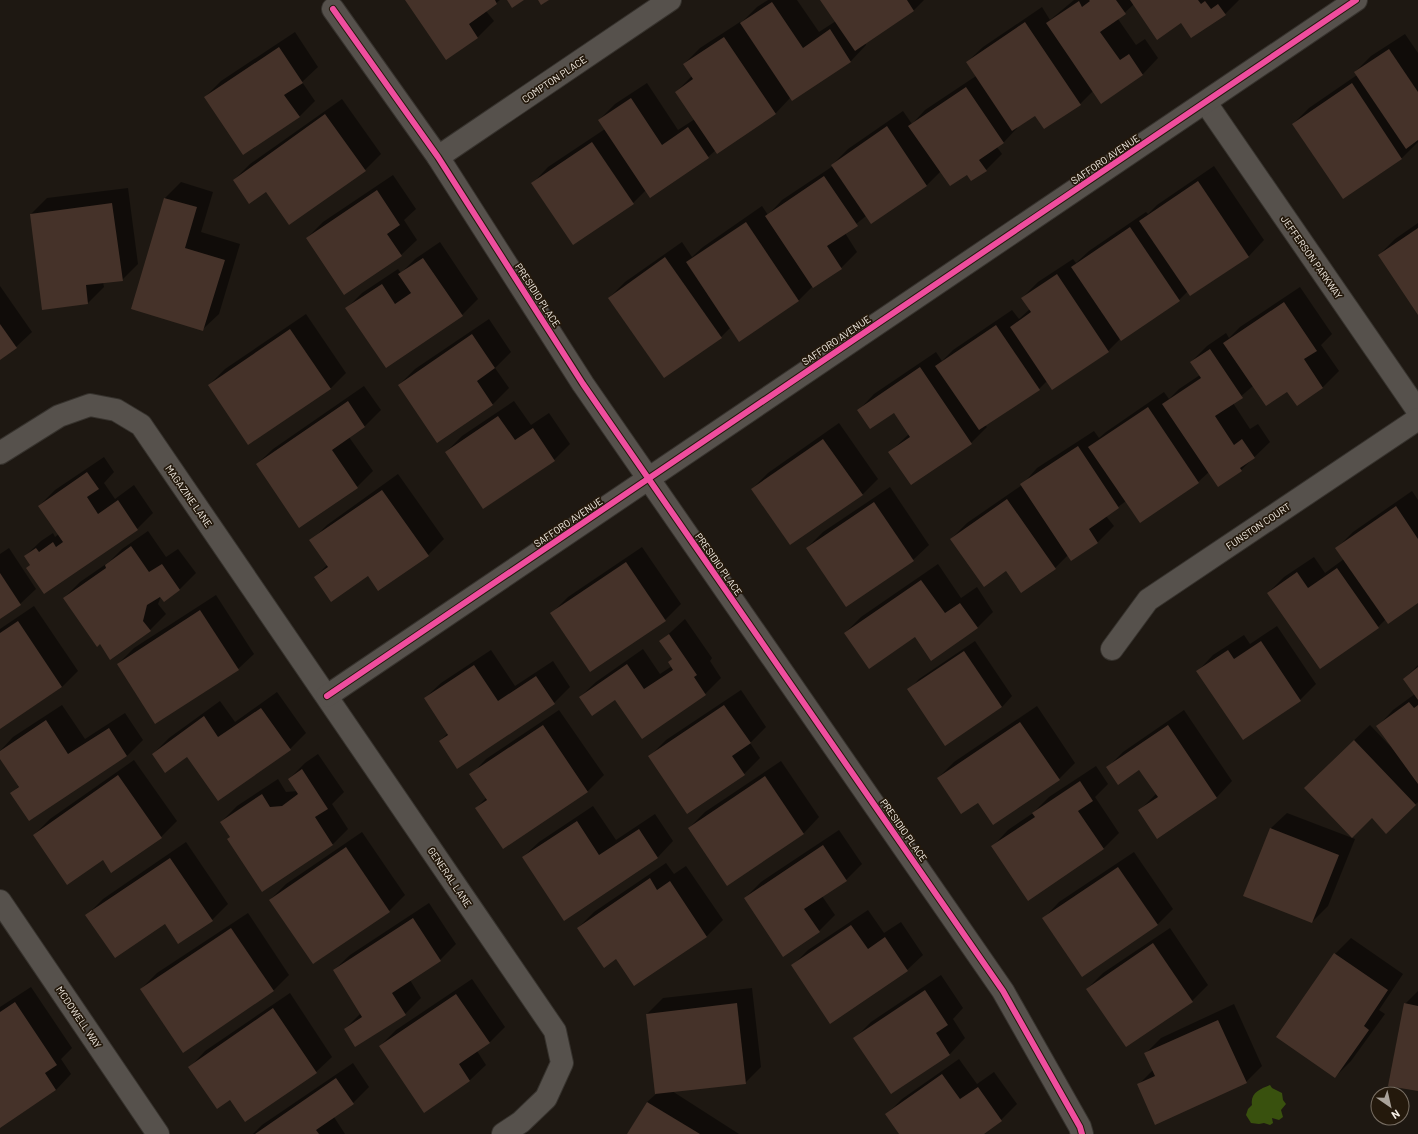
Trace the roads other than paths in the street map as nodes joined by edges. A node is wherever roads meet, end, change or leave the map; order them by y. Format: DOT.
graph roads {
  1 [pos="670,0"];
  2 [pos="1356,0"];
  3 [pos="333,9"];
  4 [pos="1206,103"];
  5 [pos="438,157"];
  6 [pos="1418,411"];
  7 [pos="1418,418"];
  8 [pos="0,453"];
  9 [pos="649,479"];
  10 [pos="1112,649"];
  11 [pos="327,696"];
  12 [pos="3,912"];
  13 [pos="158,1134"];
  14 [pos="503,1134"];
  15 [pos="1082,1134"];
  1 -- 5 [label="street, COMPTON PLACE"];
  2 -- 4 [label="street, SAFFORO AVENUE"];
  3 -- 5 [label="street, PRESIDIO PLACE"];
  4 -- 6 [label="street, JEFFERSON PARKWAY"];
  4 -- 9 [label="street, SAFFORO AVENUE"];
  5 -- 9 [label="street, PRESIDIO PLACE"];
  7 -- 10 [label="street, FUNSTON COURT"];
  8 -- 11 [label="street, MAGAZINE LANE"];
  9 -- 11 [label="street, SAFFORO AVENUE"];
  9 -- 15 [label="street, PRESIDIO PLACE"];
  11 -- 14 [label="street, GENERAL LANE"];
  12 -- 13 [label="street, MCDOWELL WAY"];
}
